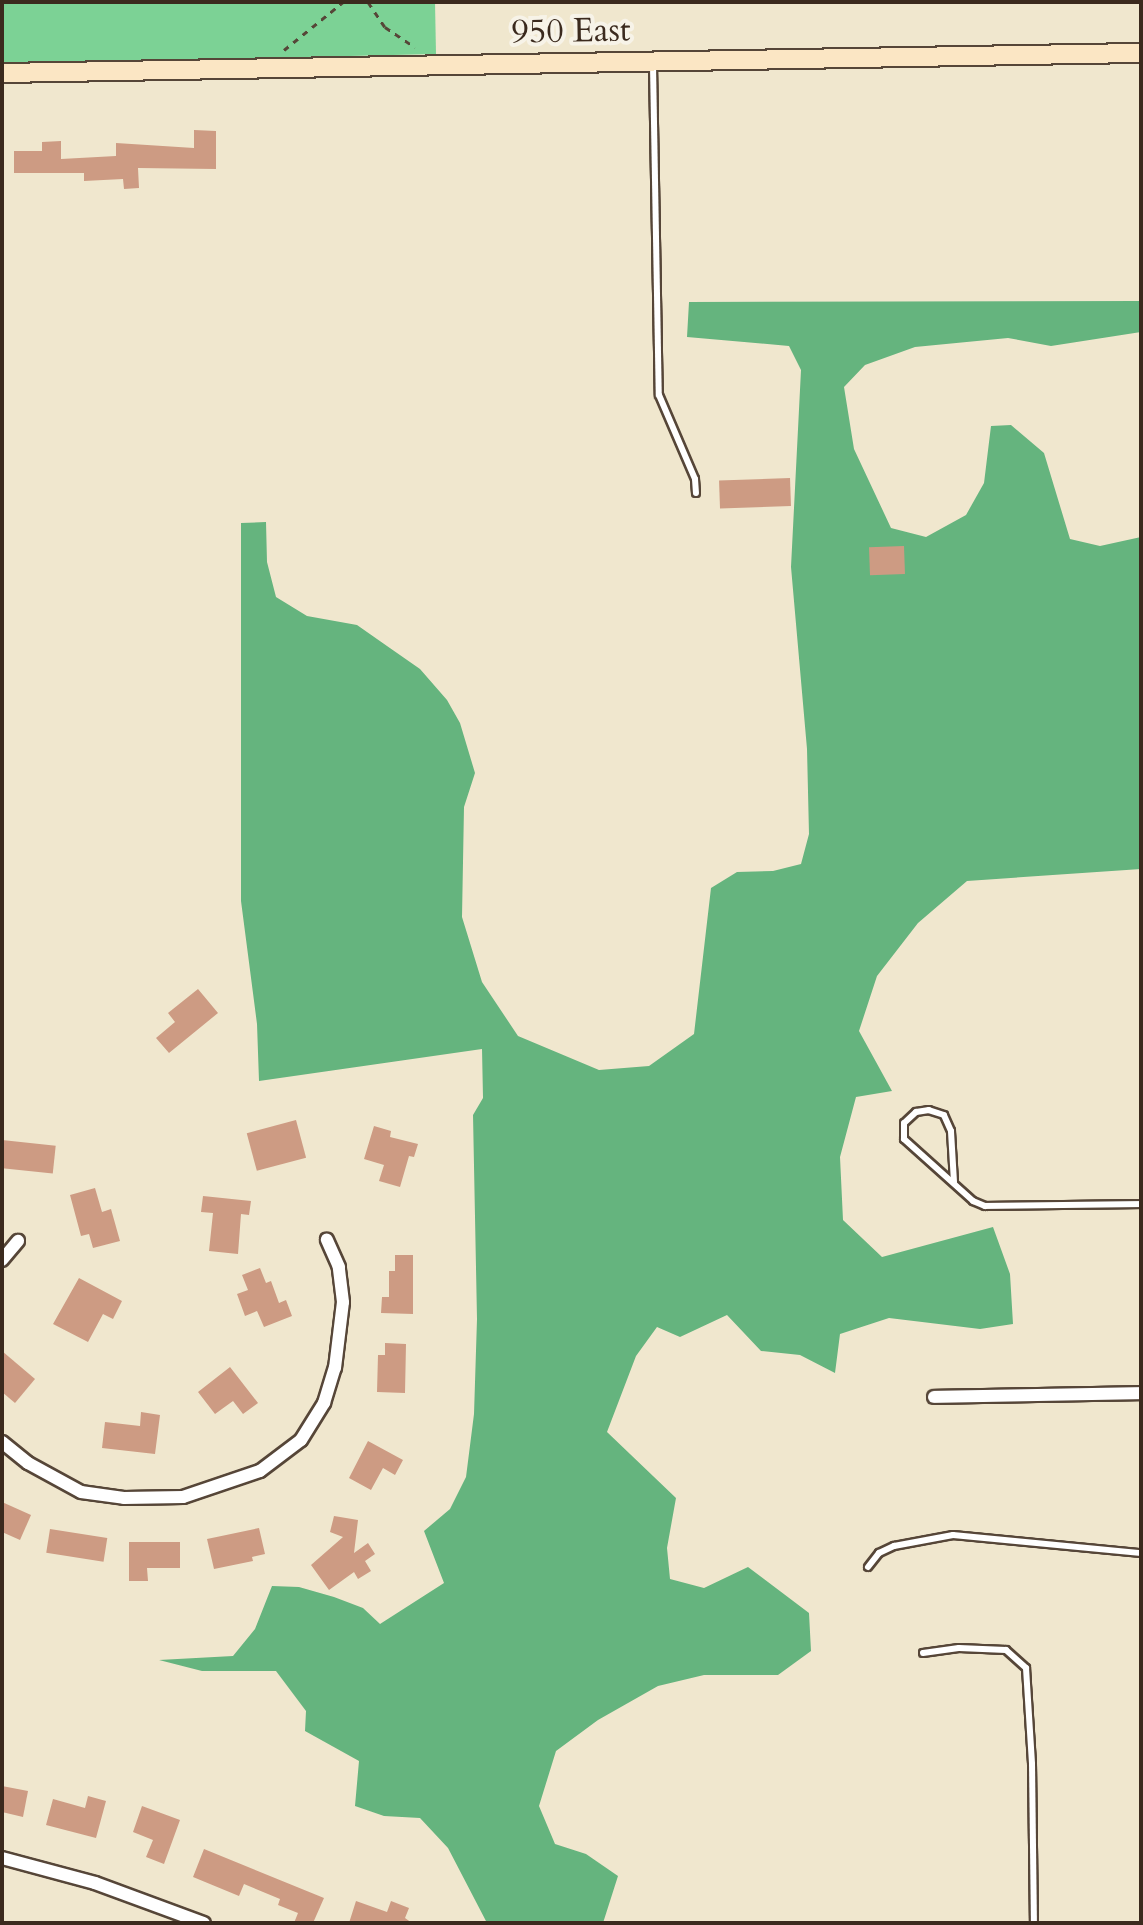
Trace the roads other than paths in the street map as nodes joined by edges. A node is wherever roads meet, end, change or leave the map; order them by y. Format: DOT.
graph roads {
  1 [pos="1141,53"];
  2 [pos="653,61"];
  3 [pos="2,73"];
  4 [pos="696,493"];
  5 [pos="954,1182"];
  6 [pos="1141,1204"];
  7 [pos="327,1240"];
  8 [pos="18,1241"];
  9 [pos="2,1260"];
  10 [pos="1141,1393"];
  11 [pos="934,1397"];
  12 [pos="2,1442"];
  13 [pos="1141,1553"];
  14 [pos="868,1567"];
  15 [pos="923,1653"];
  16 [pos="2,1858"];
  17 [pos="184,1919"];
  18 [pos="204,1923"];
  19 [pos="1034,1923"];
  1 -- 2 [label="street, 950 East"];
  2 -- 3 [label="street, 950 East"];
  2 -- 4 [label="lane"];
  5 -- 5 [label="lane"];
  5 -- 6 [label="lane"];
  7 -- 12 [label="street"];
  8 -- 9 [label="street"];
  10 -- 11 [label="street"];
  13 -- 14 [label="lane"];
  15 -- 19 [label="lane"];
  16 -- 17 [label="street"];
  17 -- 18 [label="street"];
}
